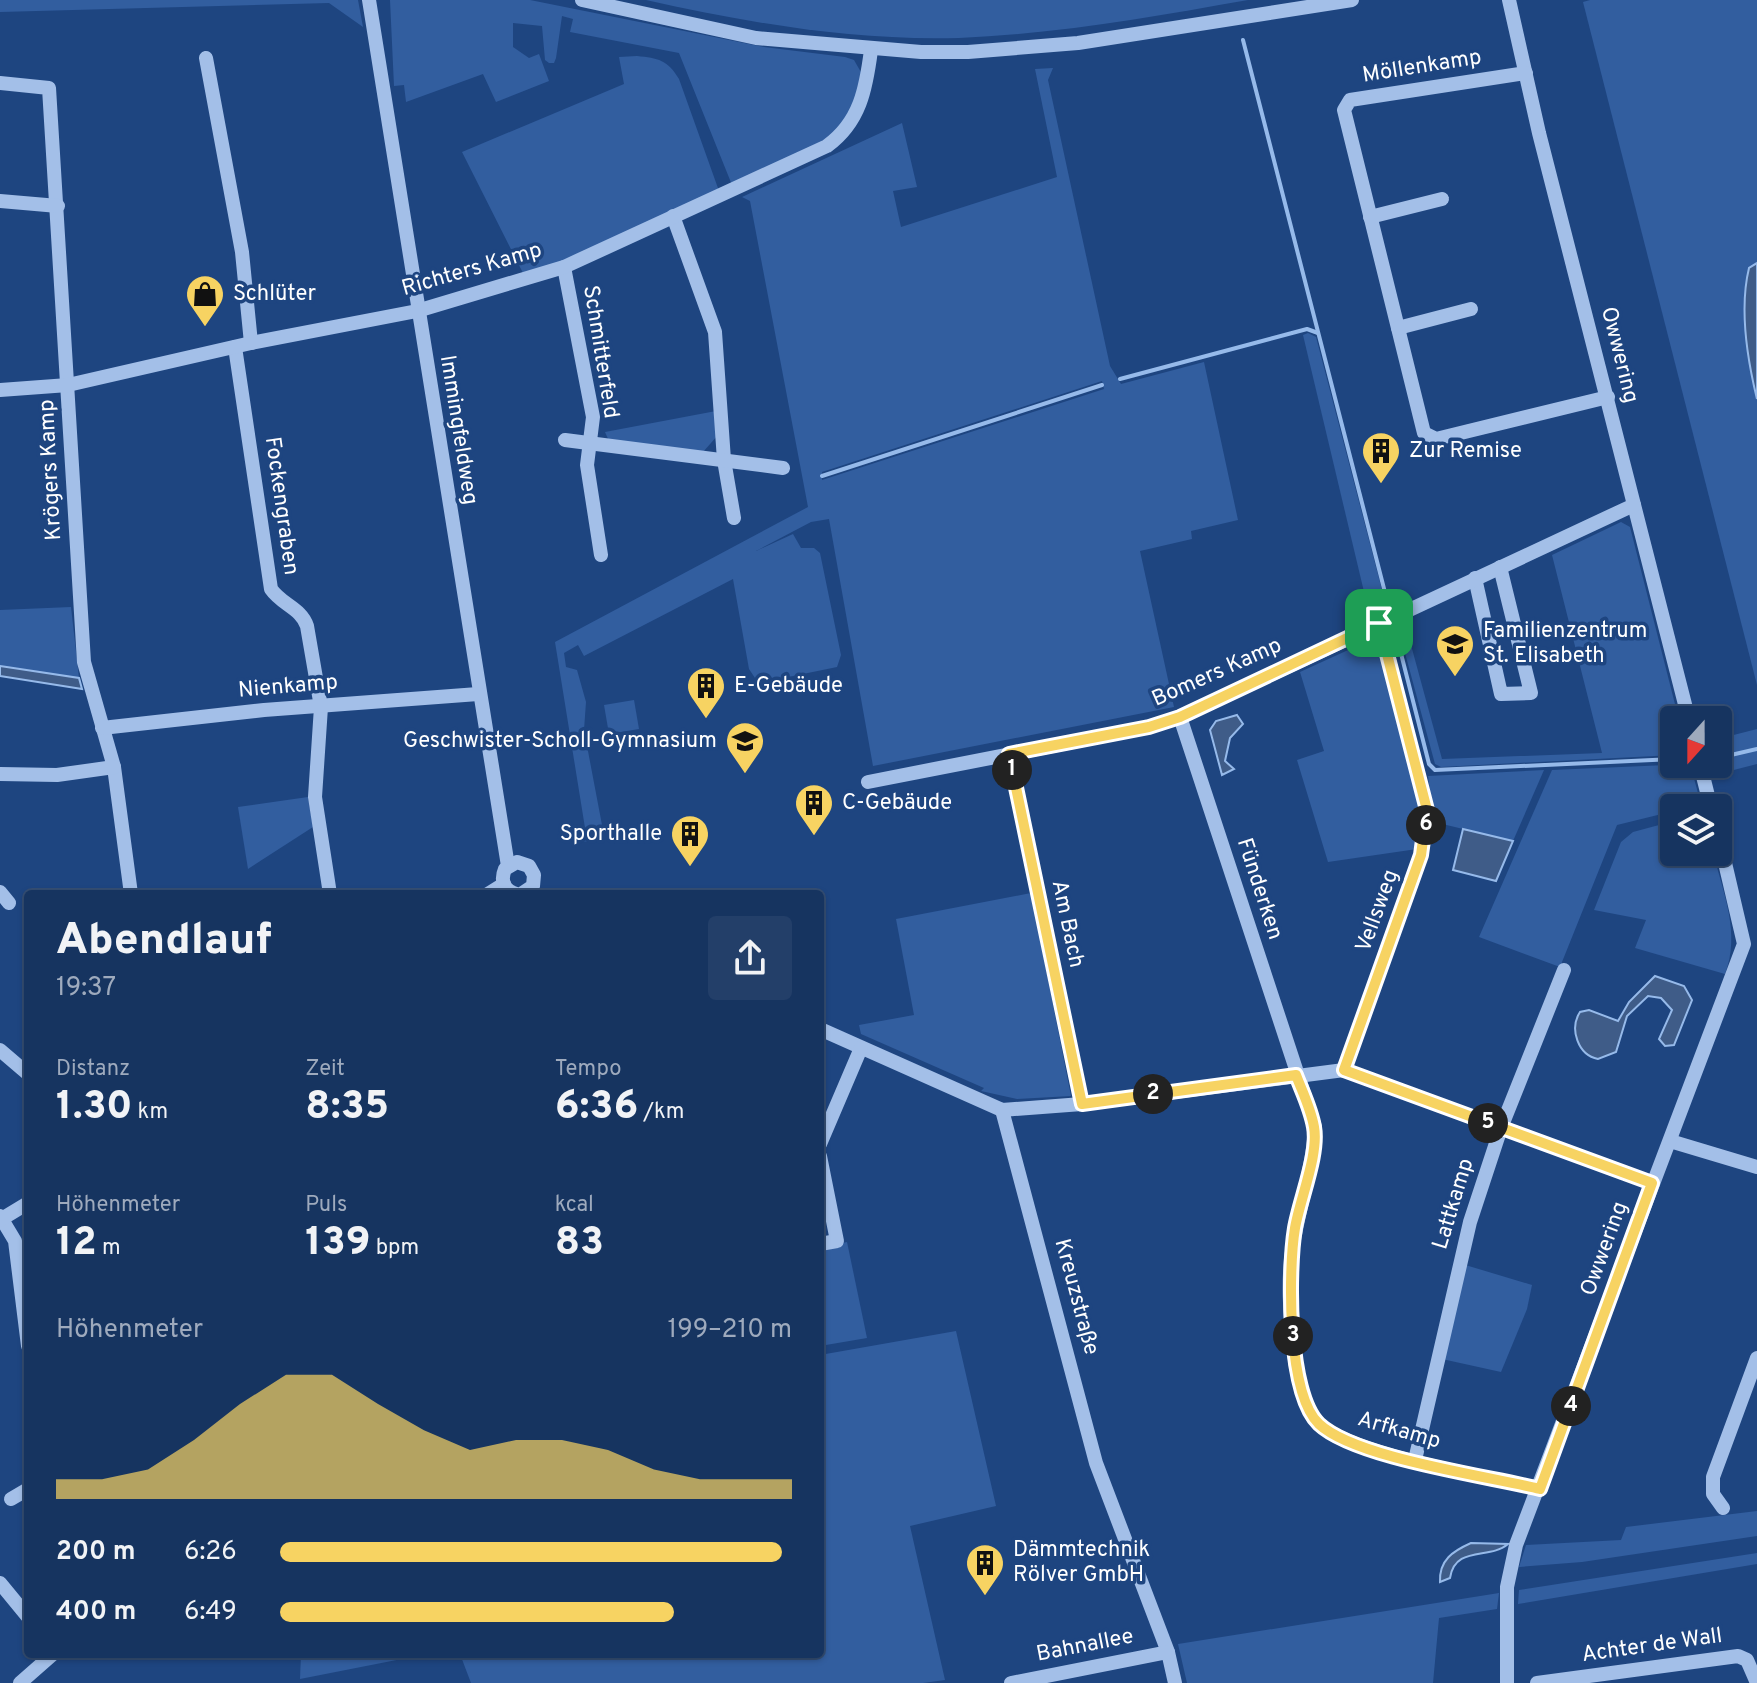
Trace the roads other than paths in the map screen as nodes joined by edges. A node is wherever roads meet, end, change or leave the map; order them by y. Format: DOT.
graph roads {
  1 [pos="369,0"];
  2 [pos="582,0"];
  3 [pos="1352,0"];
  4 [pos="1509,0"];
  5 [pos="871,50"];
  6 [pos="206,58"];
  7 [pos="1526,73"];
  8 [pos="0,83"];
  9 [pos="1442,199"];
  10 [pos="0,201"];
  11 [pos="58,206"];
  12 [pos="673,216"];
  13 [pos="1370,217"];
  14 [pos="564,267"];
  15 [pos="1471,309"];
  16 [pos="417,311"];
  17 [pos="1398,328"];
  18 [pos="251,343"];
  19 [pos="235,347"];
  20 [pos="68,385"];
  21 [pos="0,390"];
  22 [pos="1608,397"];
  23 [pos="565,440"];
  24 [pos="590,443"];
  25 [pos="724,460"];
  26 [pos="783,468"];
  27 [pos="1634,505"];
  28 [pos="734,518"];
  29 [pos="601,555"];
  30 [pos="1500,567"];
  31 [pos="1475,578"];
  32 [pos="1379,623"];
  33 [pos="478,694"];
  34 [pos="1685,706"];
  35 [pos="321,707"];
  36 [pos="1180,717"];
  37 [pos="102,728"];
  38 [pos="1009,754"];
  39 [pos="114,767"];
  40 [pos="0,774"];
  41 [pos="868,782"];
  42 [pos="508,866"];
  43 [pos="1726,866"];
  44 [pos="130,890"];
  45 [pos="329,890"];
  46 [pos="516,890"];
  47 [pos="521,890"];
  48 [pos="1564,970"];
  49 [pos="824,1031"];
  50 [pos="861,1048"];
  51 [pos="0,1050"];
  52 [pos="1344,1070"];
  53 [pos="24,1071"];
  54 [pos="1296,1075"];
  55 [pos="1082,1104"];
  56 [pos="1002,1110"];
  57 [pos="1501,1128"];
  58 [pos="824,1135"];
  59 [pos="1670,1141"];
  60 [pos="1757,1167"];
  61 [pos="824,1176"];
  62 [pos="1652,1183"];
  63 [pos="24,1205"];
  64 [pos="1,1218"];
  65 [pos="824,1243"];
  66 [pos="24,1314"];
  67 [pos="1757,1358"];
  68 [pos="1752,1384"];
  69 [pos="1415,1460"];
  70 [pos="1540,1489"];
  71 [pos="24,1491"];
  72 [pos="11,1499"];
  73 [pos="1723,1508"];
  74 [pos="0,1583"];
  75 [pos="24,1612"];
  76 [pos="1168,1652"];
  77 [pos="48,1658"];
  78 [pos="20,1683"];
  79 [pos="1011,1683"];
  80 [pos="1175,1683"];
  81 [pos="1507,1683"];
  82 [pos="1537,1683"];
  83 [pos="1757,1683"];
  1 -- 16 [label="street, Immingfeldweg"];
  2 -- 5 [label="street"];
  3 -- 5 [label="street"];
  4 -- 7 [label="street, Owwering"];
  5 -- 12 [label="street, Richters Kamp"];
  6 -- 18 [label="street"];
  7 -- 13 [label="street, Möllenkamp"];
  7 -- 22 [label="street, Owwering"];
  8 -- 11 [label="street, Krögers Kamp"];
  9 -- 13 [label="street"];
  10 -- 11 [label="street"];
  11 -- 20 [label="street, Krögers Kamp"];
  12 -- 14 [label="street, Richters Kamp"];
  12 -- 25 [label="street"];
  13 -- 17 [label="street, Möllenkamp"];
  14 -- 16 [label="street, Richters Kamp"];
  14 -- 24 [label="street, Schmitterfeld"];
  15 -- 17 [label="street"];
  16 -- 18 [label="street, Richters Kamp"];
  16 -- 33 [label="street, Immingfeldweg"];
  17 -- 22 [label="street, Möllenkamp"];
  18 -- 19 [label="street, Richters Kamp"];
  19 -- 20 [label="street, Richters Kamp"];
  19 -- 35 [label="street, Fockengraben"];
  20 -- 21 [label="street, Richters Kamp"];
  20 -- 37 [label="street, Krögers Kamp"];
  22 -- 27 [label="street, Owwering"];
  23 -- 24 [label="street, Schmitterfeld"];
  24 -- 25 [label="street, Schmitterfeld"];
  24 -- 29 [label="street, Schmitterfeld"];
  25 -- 26 [label="street, Schmitterfeld"];
  25 -- 28 [label="street"];
  27 -- 30 [label="street, Bomers Kamp"];
  27 -- 34 [label="street, Owwering"];
  30 -- 31 [label="street, Bomers Kamp"];
  30 -- 31 [label="street"];
  31 -- 32 [label="street, Bomers Kamp"];
  32 -- 36 [label="street, Bomers Kamp"];
  32 -- 52 [label="street, Vellsweg"];
  33 -- 35 [label="street, Nienkamp"];
  33 -- 42 [label="street, Immingfeldweg"];
  35 -- 37 [label="street, Nienkamp"];
  35 -- 45 [label="street, Fockengraben"];
  36 -- 38 [label="street, Bomers Kamp"];
  36 -- 54 [label="street, Fünderken"];
  37 -- 39 [label="street, Krögers Kamp"];
  38 -- 41 [label="street, Bomers Kamp"];
  38 -- 55 [label="street, Am Bach"];
  39 -- 40 [label="street"];
  39 -- 44 [label="street, Krögers Kamp"];
  42 -- 46 [label="street"];
  42 -- 47 [label="street"];
  43 -- 59 [label="street, Owwering"];
  48 -- 57 [label="street, Lattkamp"];
  49 -- 50 [label="street"];
  50 -- 56 [label="street"];
  50 -- 58 [label="street"];
  51 -- 53 [label="street"];
  52 -- 54 [label="street"];
  52 -- 57 [label="street"];
  54 -- 55 [label="street"];
  54 -- 69 [label="street, Arfkamp"];
  55 -- 56 [label="street"];
  56 -- 76 [label="street, Kreuzstraße"];
  57 -- 62 [label="street"];
  57 -- 69 [label="street, Lattkamp"];
  59 -- 60 [label="street"];
  59 -- 62 [label="street, Owwering"];
  61 -- 65 [label="street"];
  62 -- 70 [label="street, Owwering"];
  63 -- 64 [label="street"];
  64 -- 66 [label="street"];
  67 -- 68 [label="street"];
  68 -- 73 [label="street"];
  69 -- 70 [label="street, Arfkamp"];
  70 -- 81 [label="street, Owwering"];
  71 -- 72 [label="street"];
  74 -- 75 [label="street"];
  76 -- 79 [label="street, Bahnallee"];
  76 -- 80 [label="street, Kreuzstraße"];
  77 -- 78 [label="street"];
  82 -- 83 [label="street, Achter de Wall"];
}
